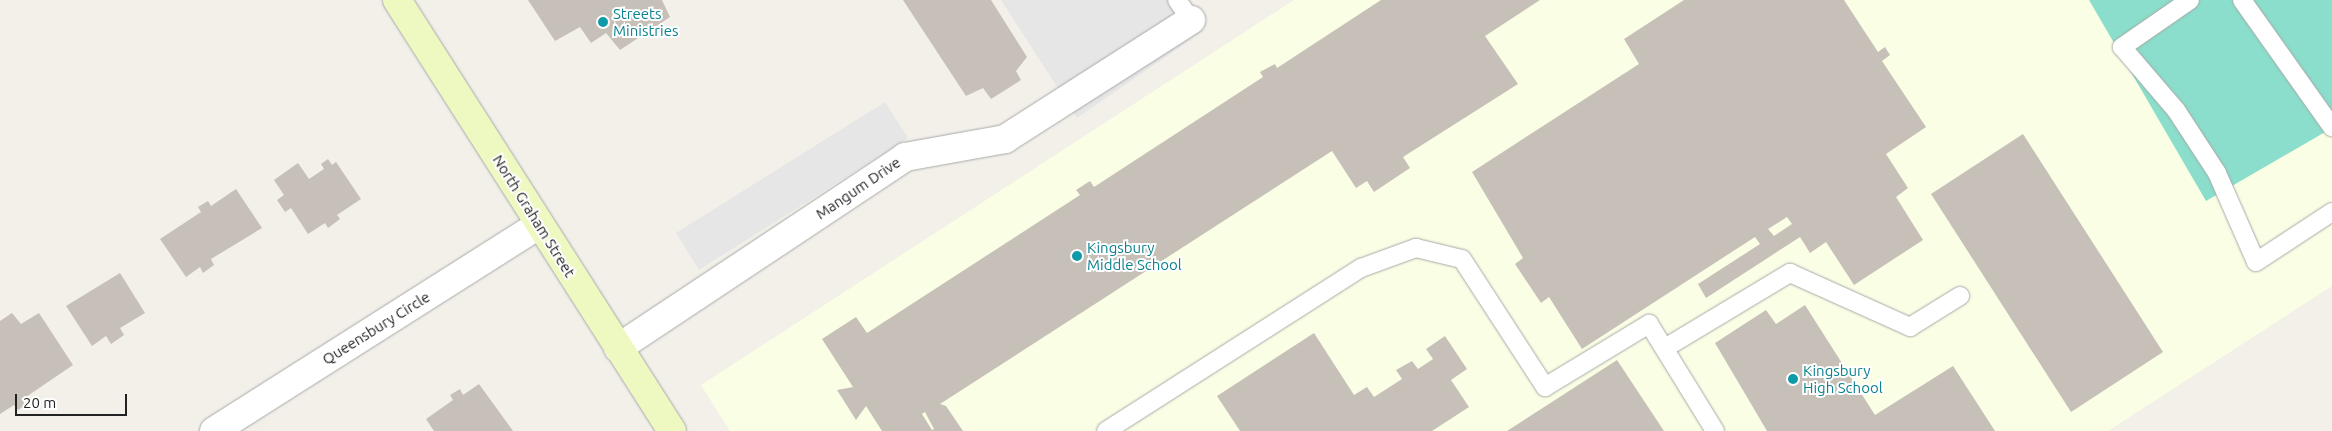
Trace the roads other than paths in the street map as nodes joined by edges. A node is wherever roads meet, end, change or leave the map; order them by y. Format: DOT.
graph roads {
  1 [pos="398,0"];
  2 [pos="2190,0"];
  3 [pos="2242,0"];
  4 [pos="1184,10"];
  5 [pos="2332,127"];
  6 [pos="2332,212"];
  7 [pos="539,225"];
  8 [pos="1960,296"];
  9 [pos="618,348"];
  10 [pos="1665,348"];
  11 [pos="214,431"];
  12 [pos="672,431"];
  13 [pos="1106,431"];
  14 [pos="1715,431"];
  1 -- 7 [label="main road, North Graham Street"];
  2 -- 6 [label="lane"];
  3 -- 5 [label="lane"];
  4 -- 9 [label="street, Mangum Drive"];
  7 -- 9 [label="main road, North Graham Street"];
  7 -- 11 [label="street, Queensbury Circle"];
  8 -- 10 [label="lane"];
  9 -- 12 [label="main road, North Graham Street"];
  10 -- 13 [label="lane"];
  10 -- 14 [label="lane"];
}
